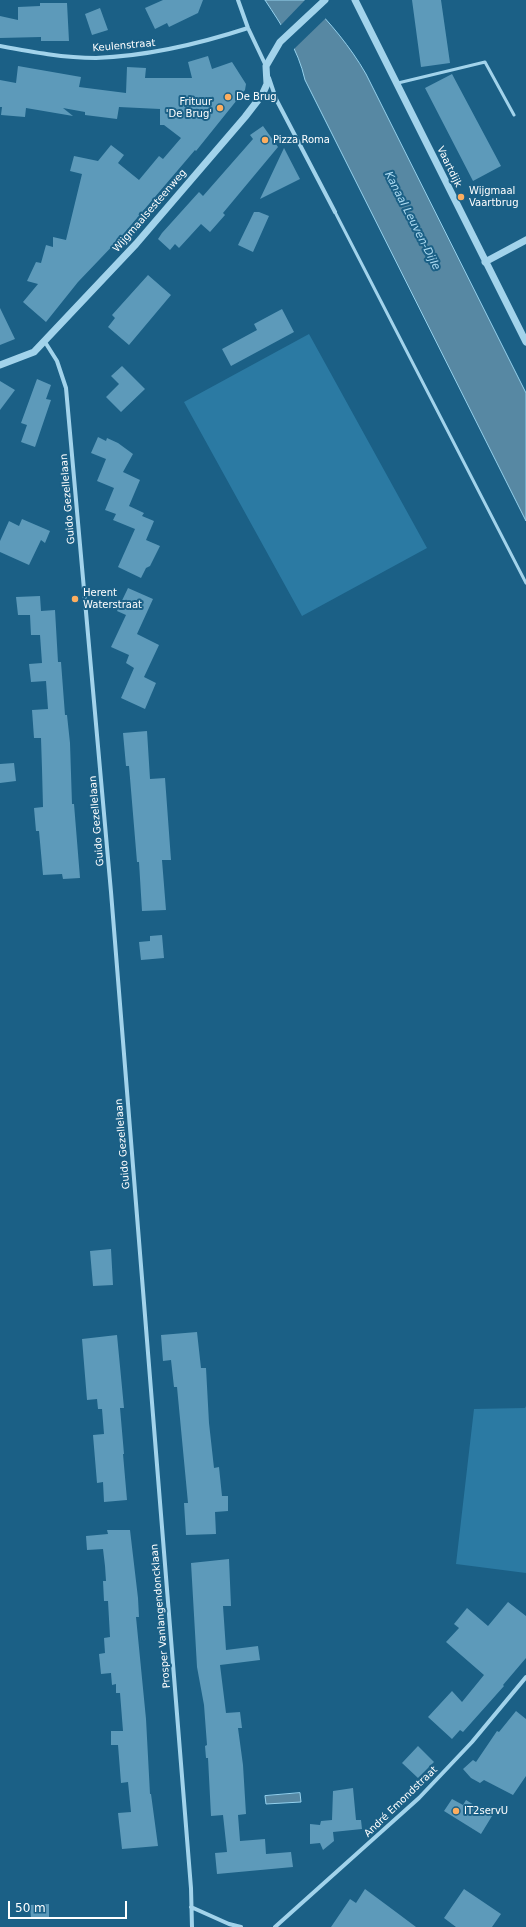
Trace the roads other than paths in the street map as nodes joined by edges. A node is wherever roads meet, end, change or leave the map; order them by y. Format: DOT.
graph roads {
  1 [pos="238,0"];
  2 [pos="325,0"];
  3 [pos="355,0"];
  4 [pos="248,28"];
  5 [pos="0,46"];
  6 [pos="266,66"];
  7 [pos="396,83"];
  8 [pos="514,115"];
  9 [pos="335,212"];
  10 [pos="526,240"];
  11 [pos="484,262"];
  12 [pos="45,342"];
  13 [pos="526,342"];
  14 [pos="0,365"];
  15 [pos="526,583"];
  16 [pos="144,1304"];
  17 [pos="526,1677"];
  18 [pos="191,1908"];
  19 [pos="192,1927"];
  20 [pos="241,1927"];
  21 [pos="275,1927"];
  1 -- 4 [label="street"];
  2 -- 6 [label="street"];
  3 -- 7 [label="street, Vaartdijk"];
  4 -- 5 [label="street, Keulenstraat"];
  4 -- 6 [label="street"];
  6 -- 9 [label="street"];
  6 -- 12 [label="street, Wijgmaalsesteenweg"];
  7 -- 8 [label="lane"];
  7 -- 11 [label="street, Vaartdijk"];
  9 -- 15 [label="lane"];
  10 -- 11 [label="street"];
  11 -- 13 [label="street, Vaartdijk"];
  12 -- 14 [label="street, Wijgmaalsesteenweg"];
  12 -- 16 [label="street, Guido Gezellelaan"];
  16 -- 18 [label="street, Prosper Vanlangendoncklaan"];
  17 -- 21 [label="street, André Emondstraat"];
  18 -- 19 [label="street, Prosper Vanlangendoncklaan"];
  18 -- 20 [label="street"];
}
